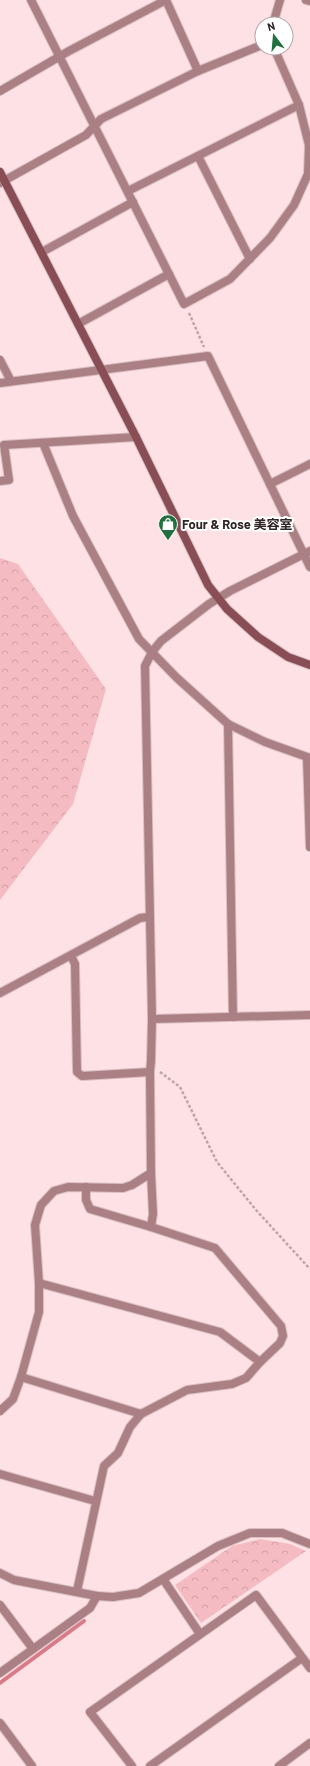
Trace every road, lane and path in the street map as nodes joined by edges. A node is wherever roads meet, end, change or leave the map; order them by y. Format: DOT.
graph roads {
  1 [pos="31,0"];
  2 [pos="166,0"];
  3 [pos="280,0"];
  4 [pos="306,0"];
  5 [pos="310,1"];
  6 [pos="275,16"];
  7 [pos="254,49"];
  8 [pos="278,56"];
  9 [pos="60,57"];
  10 [pos="198,71"];
  11 [pos="0,91"];
  12 [pos="299,105"];
  13 [pos="95,127"];
  14 [pos="198,156"];
  15 [pos="0,172"];
  16 [pos="2,181"];
  17 [pos="128,191"];
  18 [pos="133,202"];
  19 [pos="42,252"];
  20 [pos="250,259"];
  21 [pos="169,274"];
  22 [pos="184,304"];
  23 [pos="78,324"];
  24 [pos="208,356"];
  25 [pos="0,360"];
  26 [pos="101,370"];
  27 [pos="11,381"];
  28 [pos="0,383"];
  29 [pos="136,437"];
  30 [pos="43,443"];
  31 [pos="310,464"];
  32 [pos="0,481"];
  33 [pos="270,484"];
  34 [pos="307,552"];
  35 [pos="310,567"];
  36 [pos="218,599"];
  37 [pos="152,652"];
  38 [pos="310,666"];
  39 [pos="228,724"];
  40 [pos="308,758"];
  41 [pos="310,847"];
  42 [pos="149,917"];
  43 [pos="71,956"];
  44 [pos="0,993"];
  45 [pos="310,1015"];
  46 [pos="233,1017"];
  47 [pos="152,1019"];
  48 [pos="150,1072"];
  49 [pos="151,1173"];
  50 [pos="86,1187"];
  51 [pos="151,1227"];
  52 [pos="310,1270"];
  53 [pos="39,1283"];
  54 [pos="260,1362"];
  55 [pos="21,1377"];
  56 [pos="0,1411"];
  57 [pos="141,1414"];
  58 [pos="0,1474"];
  59 [pos="95,1501"];
  60 [pos="310,1544"];
  61 [pos="0,1573"];
  62 [pos="163,1579"];
  63 [pos="77,1591"];
  64 [pos="97,1596"];
  65 [pos="0,1604"];
  66 [pos="200,1634"];
  67 [pos="33,1649"];
  68 [pos="302,1658"];
  69 [pos="310,1668"];
  70 [pos="0,1673"];
  71 [pos="0,1723"];
  72 [pos="310,1743"];
  73 [pos="32,1766"];
  74 [pos="132,1766"];
  75 [pos="150,1766"];
  76 [pos="279,1766"];
  1 -- 9 [label="street"];
  2 -- 9 [label="street"];
  2 -- 10 [label="street"];
  3 -- 6 [label="street"];
  4 -- 5 [label="street"];
  7 -- 10 [label="street"];
  8 -- 12 [label="street"];
  9 -- 11 [label="street"];
  9 -- 13 [label="street"];
  10 -- 13 [label="street"];
  12 -- 14 [label="street"];
  12 -- 20 [label="street"];
  13 -- 16 [label="street"];
  13 -- 17 [label="street"];
  14 -- 17 [label="street"];
  14 -- 20 [label="street"];
  15 -- 16 [label="street"];
  16 -- 19 [label="street"];
  17 -- 18 [label="street"];
  18 -- 19 [label="street"];
  18 -- 21 [label="street"];
  19 -- 23 [label="street"];
  20 -- 22 [label="street"];
  21 -- 22 [label="street"];
  21 -- 23 [label="street"];
  22 -- 24 [label="path"];
  23 -- 26 [label="street"];
  24 -- 26 [label="street"];
  24 -- 33 [label="street"];
  25 -- 27 [label="street"];
  26 -- 27 [label="street"];
  26 -- 29 [label="street"];
  27 -- 28 [label="street"];
  29 -- 30 [label="street"];
  29 -- 36 [label="street"];
  30 -- 32 [label="street"];
  30 -- 37 [label="street"];
  31 -- 33 [label="street"];
  33 -- 34 [label="street"];
  34 -- 35 [label="street"];
  34 -- 36 [label="street"];
  36 -- 37 [label="street"];
  36 -- 38 [label="street"];
  37 -- 39 [label="street"];
  37 -- 42 [label="street"];
  39 -- 40 [label="street"];
  39 -- 46 [label="street"];
  40 -- 41 [label="street"];
  42 -- 43 [label="street"];
  42 -- 47 [label="street"];
  43 -- 44 [label="street"];
  43 -- 48 [label="street"];
  45 -- 46 [label="street"];
  46 -- 47 [label="street"];
  47 -- 48 [label="street"];
  48 -- 49 [label="street"];
  48 -- 52 [label="path"];
  49 -- 50 [label="street"];
  49 -- 51 [label="street"];
  50 -- 51 [label="street"];
  50 -- 53 [label="street"];
  51 -- 54 [label="street"];
  53 -- 54 [label="street"];
  53 -- 55 [label="street"];
  54 -- 57 [label="street"];
  55 -- 56 [label="street"];
  55 -- 57 [label="street"];
  57 -- 59 [label="street"];
  58 -- 59 [label="street"];
  59 -- 63 [label="street"];
  60 -- 62 [label="street"];
  61 -- 63 [label="street"];
  62 -- 64 [label="street"];
  62 -- 66 [label="street"];
  63 -- 64 [label="street"];
  64 -- 67 [label="street"];
  65 -- 67 [label="street"];
  66 -- 68 [label="street"];
  66 -- 74 [label="street"];
  67 -- 70 [label="street"];
  68 -- 69 [label="street"];
  68 -- 75 [label="street"];
  71 -- 73 [label="street"];
  72 -- 76 [label="street"];
}
